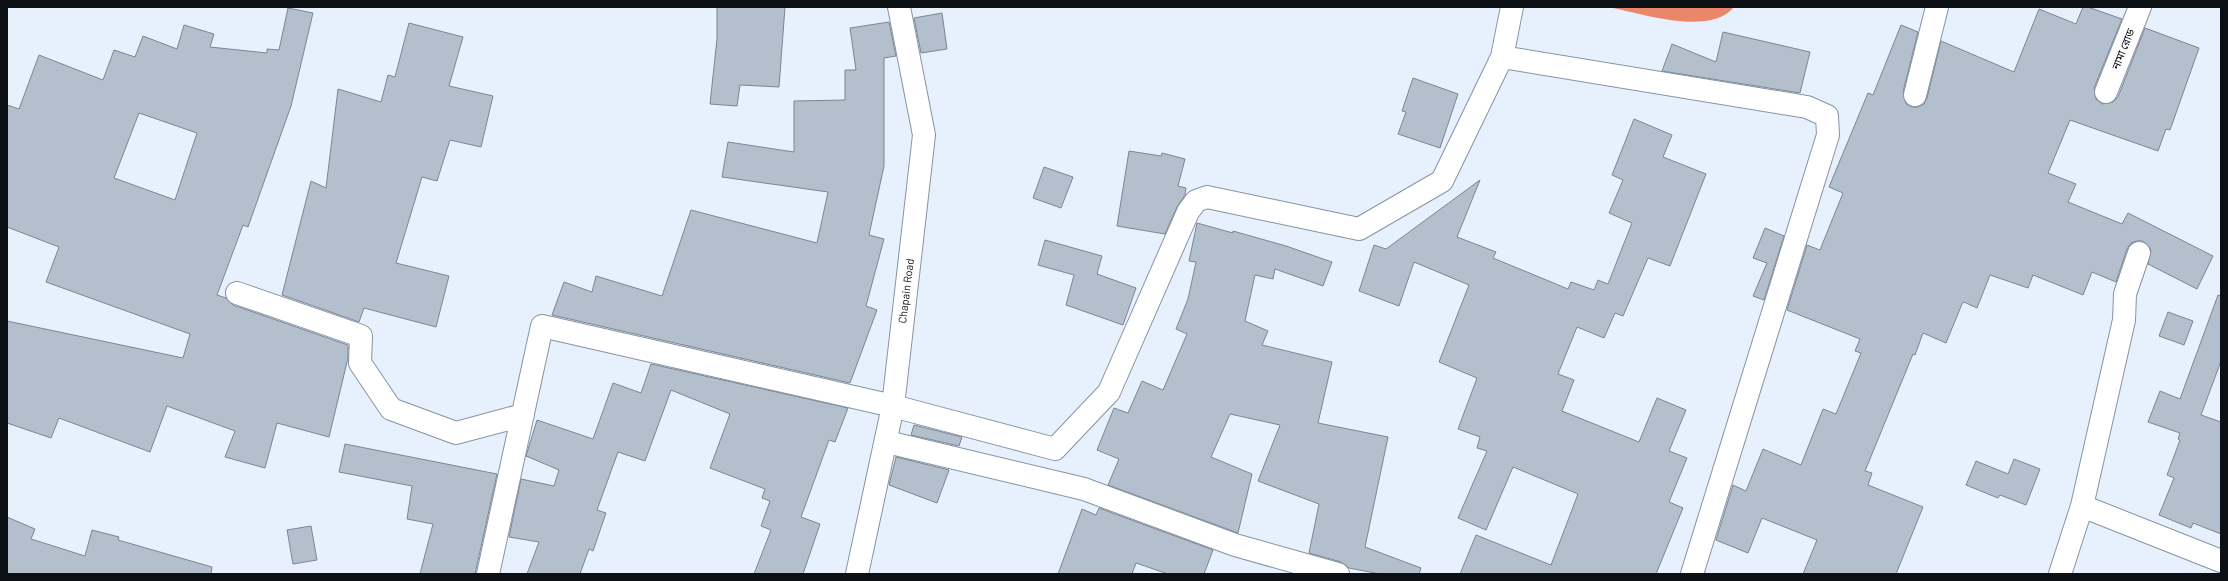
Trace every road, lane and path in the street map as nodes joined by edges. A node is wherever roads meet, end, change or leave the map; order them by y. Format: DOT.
graph roads {
  1 [pos="899,7"];
  2 [pos="1512,7"];
  3 [pos="1937,7"];
  4 [pos="2140,7"];
  5 [pos="1502,57"];
  6 [pos="2106,92"];
  7 [pos="1915,95"];
  8 [pos="2139,253"];
  9 [pos="237,293"];
  10 [pos="893,406"];
  11 [pos="523,415"];
  12 [pos="887,442"];
  13 [pos="2082,506"];
  14 [pos="2221,561"];
  15 [pos="488,574"];
  16 [pos="857,574"];
  17 [pos="1338,574"];
  18 [pos="1692,574"];
  19 [pos="2060,574"];
  1 -- 10 [label="street, Chapain Road"];
  2 -- 5 [label="street"];
  3 -- 7 [label="street"];
  4 -- 6 [label="street, নামা রোড"];
  5 -- 10 [label="street"];
  5 -- 18 [label="street"];
  8 -- 13 [label="street"];
  9 -- 11 [label="street"];
  10 -- 11 [label="street"];
  10 -- 12 [label="street, Chapain Road"];
  11 -- 15 [label="street"];
  12 -- 16 [label="street, Chapain Road"];
  12 -- 17 [label="street"];
  13 -- 14 [label="street"];
  13 -- 19 [label="street"];
}
